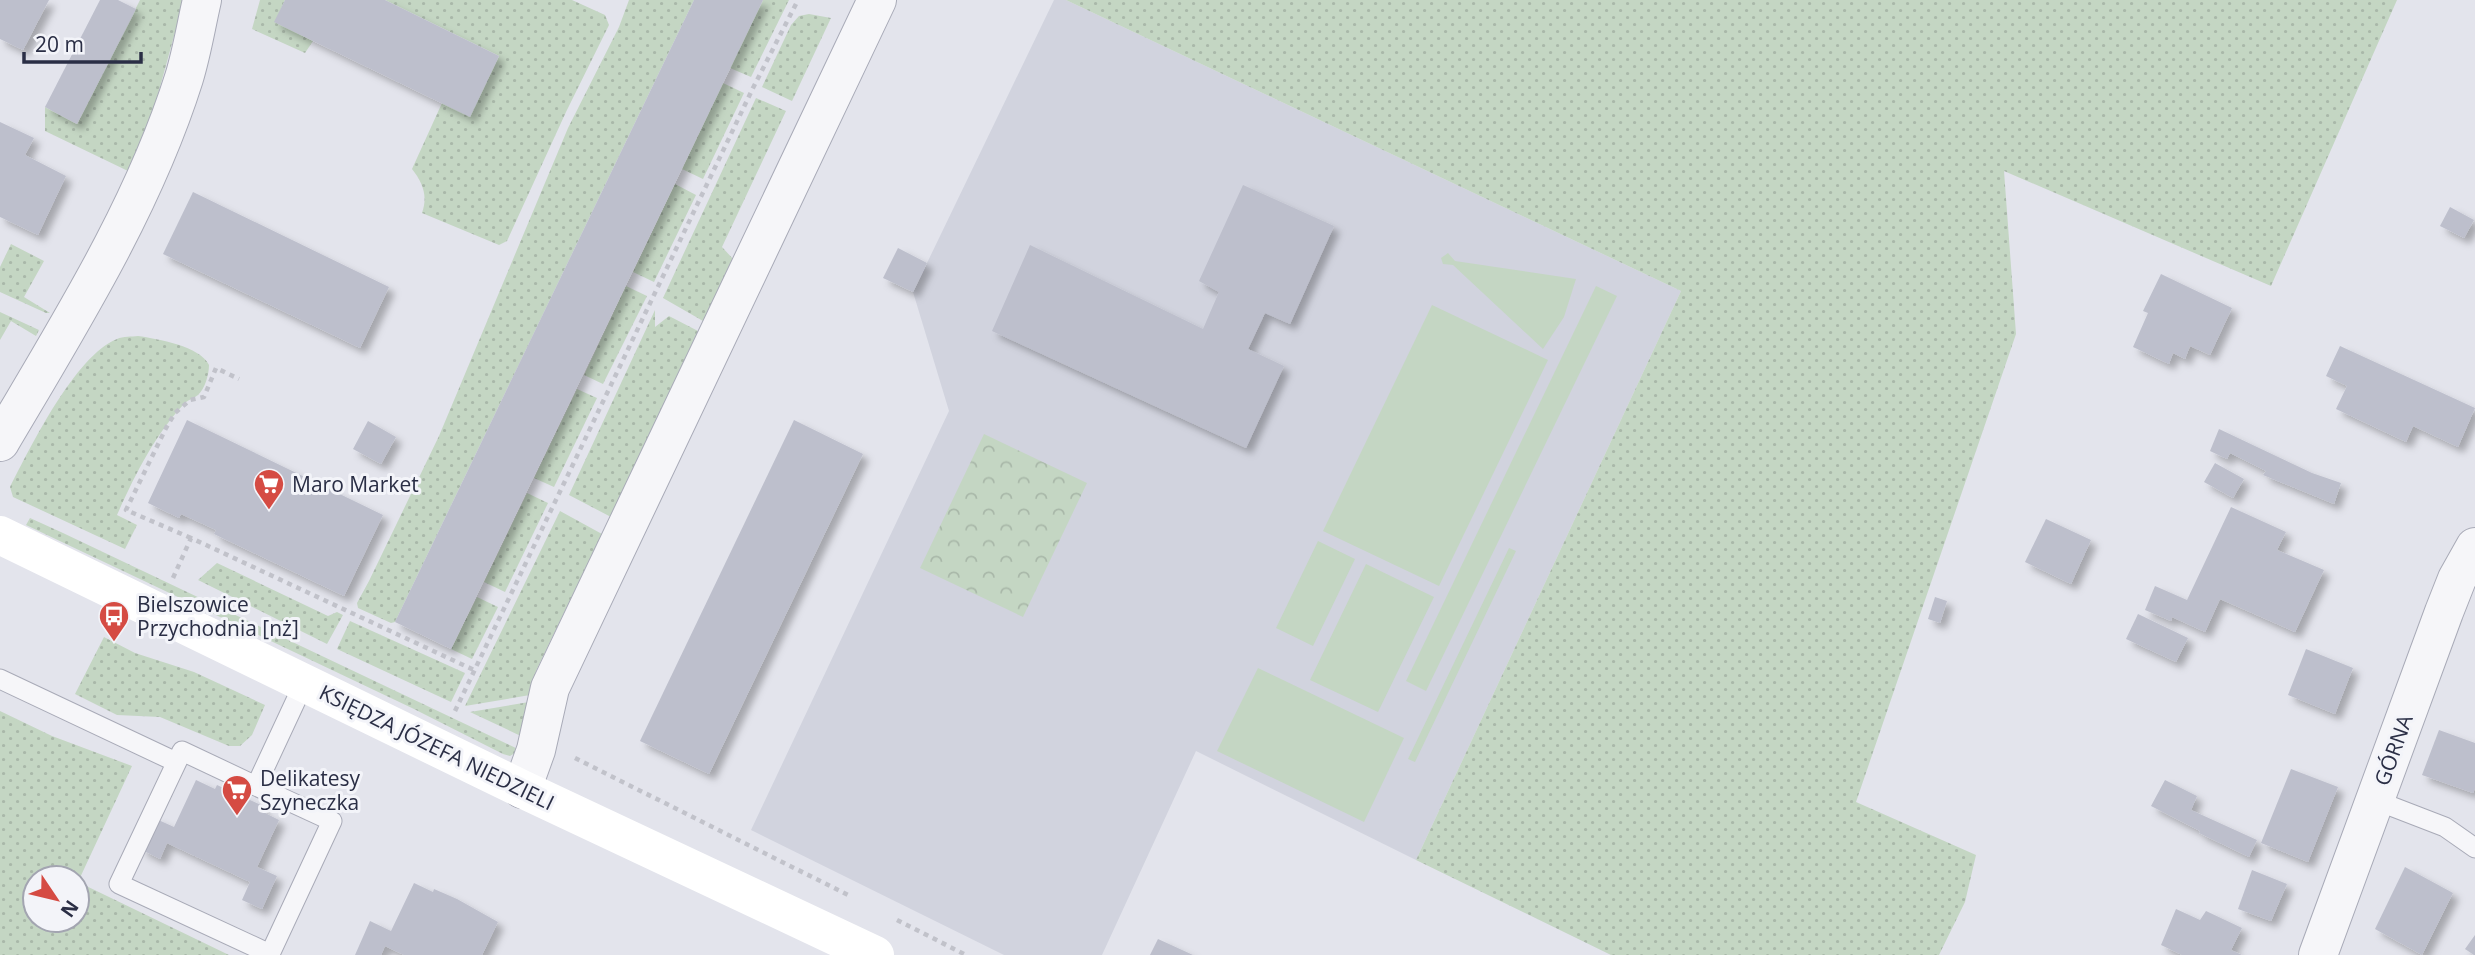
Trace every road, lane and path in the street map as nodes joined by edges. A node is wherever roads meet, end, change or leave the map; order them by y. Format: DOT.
graph roads {
  1 [pos="202,0"];
  2 [pos="797,0"];
  3 [pos="877,0"];
  4 [pos="239,379"];
  5 [pos="0,442"];
  6 [pos="0,535"];
  7 [pos="191,538"];
  8 [pos="2475,547"];
  9 [pos="173,579"];
  10 [pos="474,670"];
  11 [pos="0,679"];
  12 [pos="304,682"];
  13 [pos="455,711"];
  14 [pos="176,762"];
  15 [pos="256,786"];
  16 [pos="523,789"];
  17 [pos="2375,800"];
  18 [pos="2475,848"];
  19 [pos="875,955"];
  20 [pos="2318,955"];
  1 -- 5 [label="street"];
  2 -- 10 [label="path"];
  3 -- 16 [label="street"];
  4 -- 7 [label="path"];
  6 -- 12 [label="street, KSIĘDZA JÓZEFA NIEDZIELI"];
  7 -- 9 [label="path"];
  7 -- 10 [label="path"];
  8 -- 17 [label="street, GÓRNA"];
  10 -- 13 [label="path"];
  11 -- 14 [label="lane"];
  12 -- 15 [label="lane"];
  12 -- 16 [label="street, KSIĘDZA JÓZEFA NIEDZIELI"];
  14 -- 15 [label="lane"];
  14 -- 15 [label="lane"];
  16 -- 19 [label="street, KSIĘDZA JÓZEFA NIEDZIELI"];
  17 -- 18 [label="lane"];
  17 -- 20 [label="street, GÓRNA"];
}
